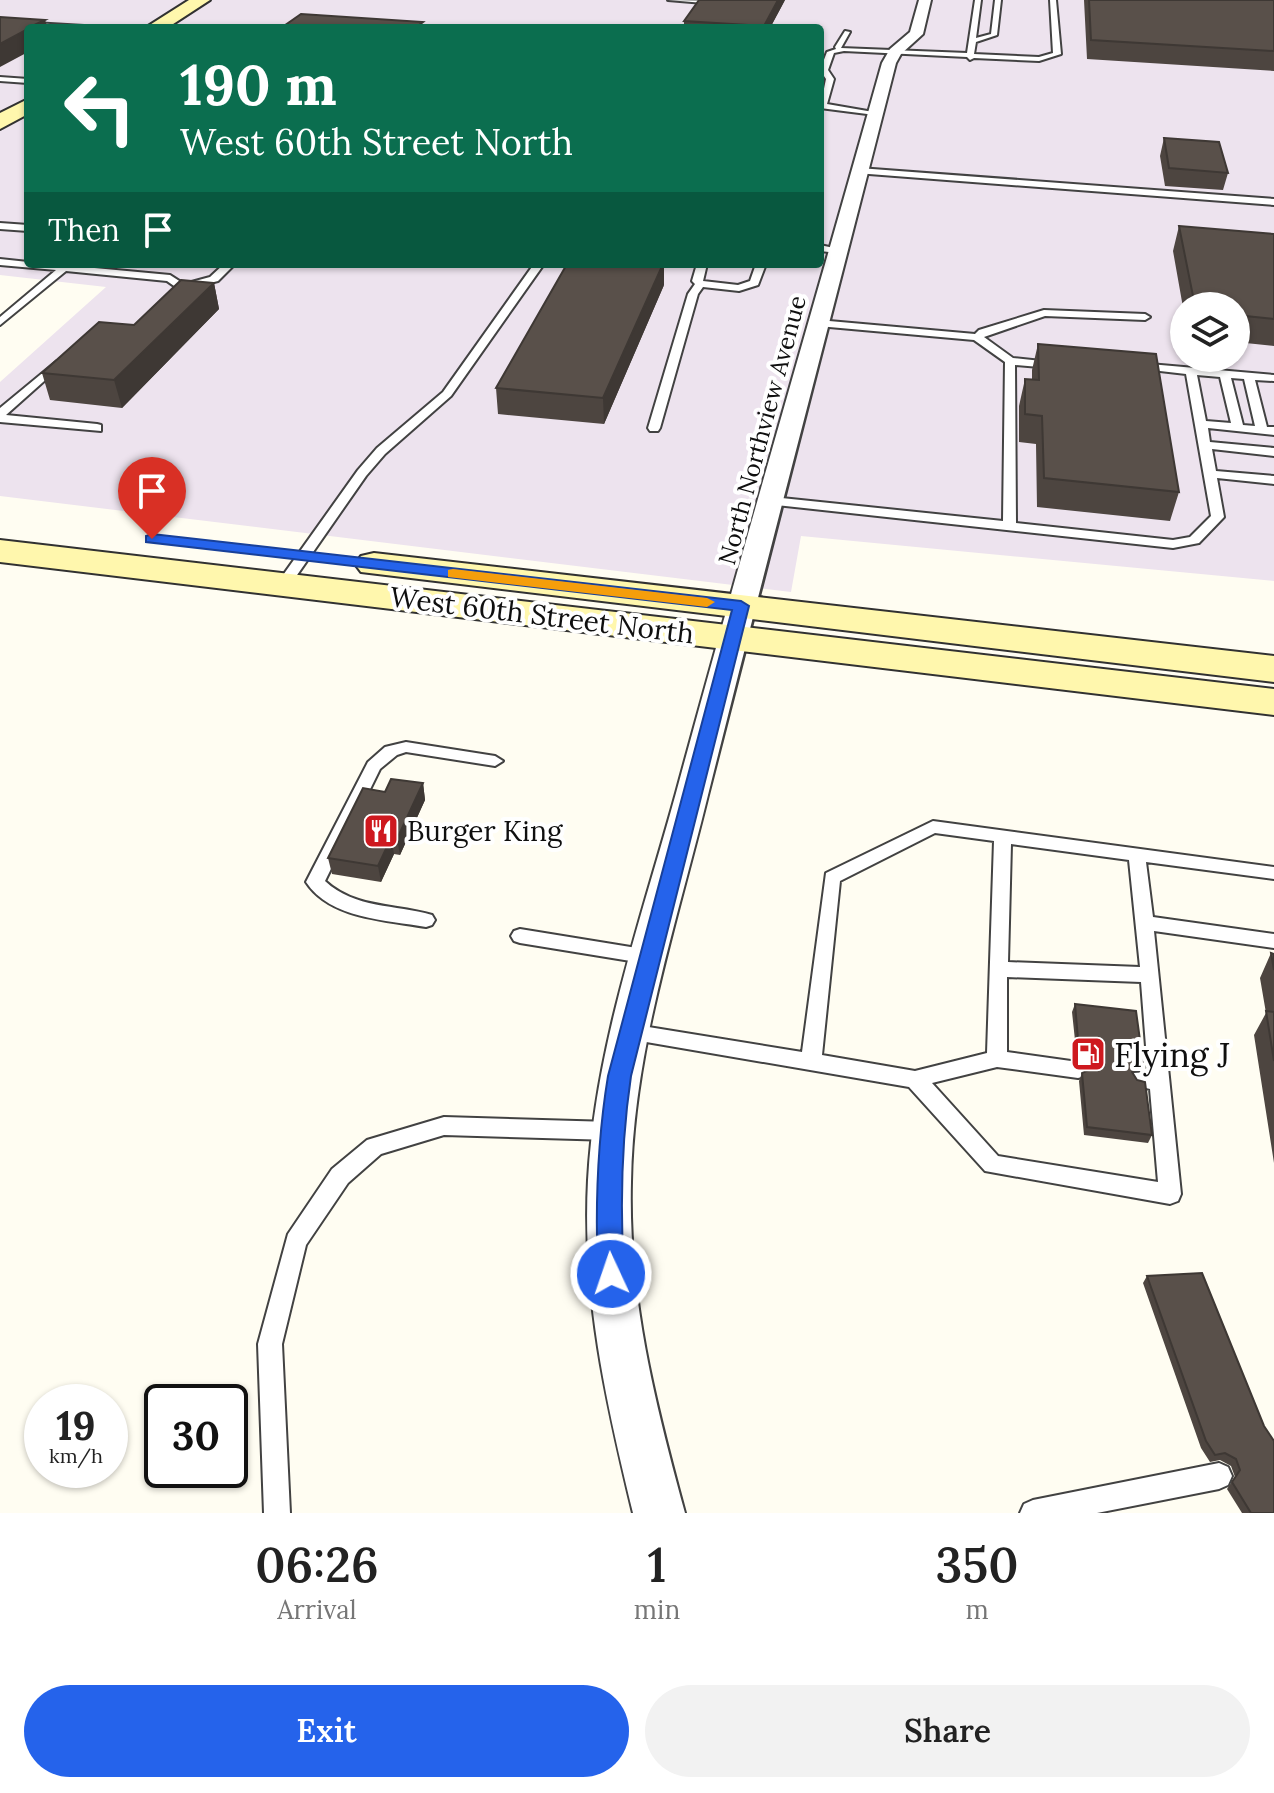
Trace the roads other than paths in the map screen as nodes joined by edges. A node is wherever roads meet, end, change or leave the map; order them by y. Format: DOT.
graph roads {
  1 [pos="201,0"];
  2 [pos="671,0"];
  3 [pos="730,0"];
  4 [pos="924,0"];
  5 [pos="978,0"];
  6 [pos="998,0"];
  7 [pos="1053,0"];
  8 [pos="0,23"];
  9 [pos="24,24"];
  10 [pos="161,24"];
  11 [pos="847,32"];
  12 [pos="973,41"];
  13 [pos="824,46"];
  14 [pos="841,48"];
  15 [pos="895,52"];
  16 [pos="970,58"];
  17 [pos="824,70"];
  18 [pos="824,70"];
  19 [pos="0,79"];
  20 [pos="24,81"];
  21 [pos="824,102"];
  22 [pos="824,106"];
  23 [pos="24,107"];
  24 [pos="875,113"];
  25 [pos="0,122"];
  26 [pos="859,171"];
  27 [pos="1274,202"];
  28 [pos="0,226"];
  29 [pos="24,228"];
  30 [pos="829,249"];
  31 [pos="5,263"];
  32 [pos="66,268"];
  33 [pos="85,268"];
  34 [pos="226,268"];
  35 [pos="536,268"];
  36 [pos="701,268"];
  37 [pos="759,268"];
  38 [pos="0,271"];
  39 [pos="700,284"];
  40 [pos="182,287"];
  41 [pos="164,311"];
  42 [pos="1145,317"];
  43 [pos="0,322"];
  44 [pos="818,323"];
  45 [pos="977,337"];
  46 [pos="69,354"];
  47 [pos="1066,359"];
  48 [pos="1010,361"];
  49 [pos="1129,365"];
  50 [pos="1170,368"];
  51 [pos="1191,372"];
  52 [pos="1208,372"];
  53 [pos="1225,374"];
  54 [pos="1249,376"];
  55 [pos="1273,380"];
  56 [pos="0,416"];
  57 [pos="1201,424"];
  58 [pos="1238,427"];
  59 [pos="97,428"];
  60 [pos="654,428"];
  61 [pos="1268,430"];
  62 [pos="1205,445"];
  63 [pos="1274,452"];
  64 [pos="1210,474"];
  65 [pos="1274,480"];
  66 [pos="772,501"];
  67 [pos="0,522"];
  68 [pos="1009,526"];
  69 [pos="0,551"];
  70 [pos="293,570"];
  71 [pos="737,622"];
  72 [pos="1274,669"];
  73 [pos="1274,702"];
  74 [pos="495,761"];
  75 [pos="1003,837"];
  76 [pos="1137,855"];
  77 [pos="1274,873"];
  78 [pos="426,920"];
  79 [pos="1144,923"];
  80 [pos="520,936"];
  81 [pos="1274,941"];
  82 [pos="649,957"];
  83 [pos="998,969"];
  84 [pos="1150,975"];
  85 [pos="630,1032"];
  86 [pos="997,1059"];
  87 [pos="811,1061"];
  88 [pos="1078,1070"];
  89 [pos="915,1079"];
  90 [pos="611,1131"];
  91 [pos="1219,1476"];
  92 [pos="277,1513"];
  93 [pos="659,1513"];
  94 [pos="1033,1513"];
  1 -- 10 [label="main road"];
  2 -- 3 [label="lane"];
  4 -- 15 [label="street, North Northview Avenue"];
  5 -- 12 [label="lane"];
  6 -- 12 [label="lane"];
  7 -- 16 [label="lane"];
  8 -- 9 [label="lane"];
  11 -- 14 [label="lane"];
  12 -- 16 [label="lane"];
  13 -- 14 [label="lane"];
  14 -- 15 [label="lane"];
  14 -- 17 [label="lane"];
  15 -- 16 [label="lane"];
  15 -- 24 [label="street, North Northview Avenue"];
  18 -- 21 [label="lane"];
  19 -- 20 [label="lane"];
  22 -- 24 [label="lane"];
  23 -- 25 [label="main road"];
  24 -- 26 [label="street, North Northview Avenue"];
  26 -- 27 [label="lane"];
  26 -- 30 [label="street, North Northview Avenue"];
  28 -- 29 [label="lane"];
  30 -- 44 [label="street, North Northview Avenue"];
  31 -- 38 [label="lane"];
  32 -- 43 [label="lane"];
  33 -- 40 [label="lane"];
  34 -- 40 [label="lane"];
  35 -- 70 [label="lane"];
  36 -- 39 [label="lane"];
  37 -- 39 [label="lane"];
  39 -- 60 [label="lane"];
  40 -- 41 [label="lane"];
  42 -- 45 [label="lane"];
  44 -- 45 [label="lane"];
  44 -- 66 [label="street, North Northview Avenue"];
  45 -- 48 [label="lane"];
  46 -- 56 [label="lane"];
  47 -- 48 [label="lane"];
  48 -- 68 [label="lane"];
  49 -- 50 [label="lane"];
  51 -- 57 [label="lane"];
  52 -- 53 [label="lane"];
  53 -- 54 [label="lane"];
  53 -- 58 [label="lane"];
  54 -- 55 [label="lane"];
  54 -- 61 [label="lane"];
  56 -- 59 [label="lane"];
  57 -- 58 [label="lane"];
  57 -- 62 [label="lane"];
  58 -- 61 [label="lane"];
  62 -- 63 [label="lane"];
  62 -- 64 [label="lane"];
  64 -- 65 [label="lane"];
  64 -- 68 [label="lane"];
  66 -- 68 [label="lane"];
  66 -- 71 [label="street, North Northview Avenue"];
  67 -- 70 [label="main road, West 60th Street North"];
  69 -- 70 [label="main road, West 60th Street North"];
  70 -- 71 [label="main road, West 60th Street North"];
  71 -- 72 [label="main road, West 60th Street North"];
  71 -- 73 [label="main road, West 60th Street North"];
  71 -- 82 [label="street, North Northview Avenue"];
  74 -- 78 [label="lane"];
  75 -- 76 [label="lane"];
  75 -- 83 [label="lane"];
  75 -- 87 [label="lane"];
  76 -- 77 [label="lane"];
  76 -- 79 [label="lane"];
  79 -- 81 [label="lane"];
  79 -- 84 [label="lane"];
  80 -- 82 [label="lane"];
  82 -- 85 [label="street, North Northview Avenue"];
  83 -- 84 [label="lane"];
  83 -- 86 [label="lane"];
  84 -- 89 [label="lane"];
  85 -- 87 [label="lane"];
  85 -- 90 [label="street, North Northview Avenue"];
  86 -- 88 [label="lane"];
  86 -- 89 [label="lane"];
  87 -- 89 [label="lane"];
  90 -- 92 [label="lane"];
  90 -- 93 [label="street, North Northview Avenue"];
  91 -- 94 [label="lane"];
}
